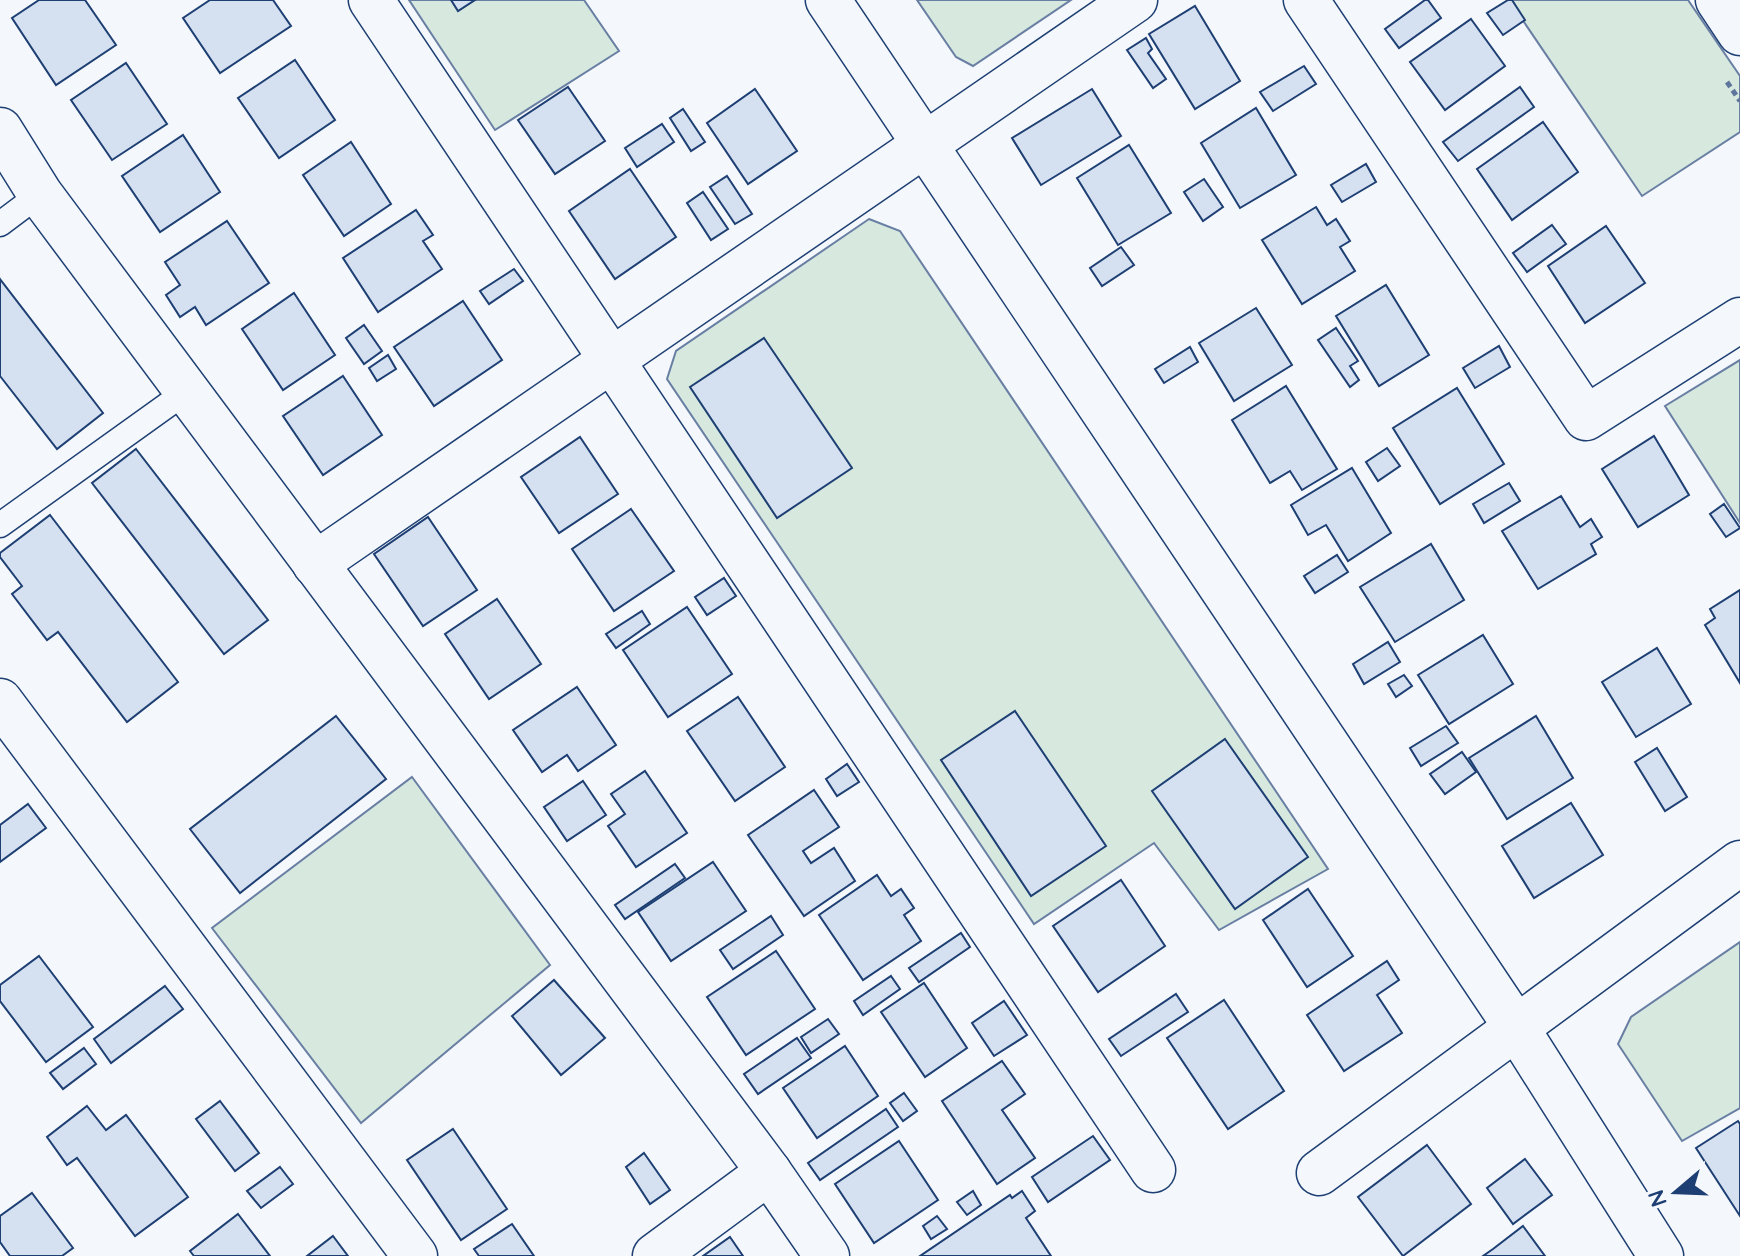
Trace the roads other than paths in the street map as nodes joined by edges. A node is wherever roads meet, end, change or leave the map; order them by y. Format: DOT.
graph roads {
  1 [pos="371,0"];
  2 [pos="828,0"];
  3 [pos="1135,0"];
  4 [pos="1306,0"];
  5 [pos="1718,0"];
  6 [pos="1740,33"];
  7 [pos="0,130"];
  8 [pos="926,145"];
  9 [pos="40,194"];
  10 [pos="0,224"];
  11 [pos="1740,320"];
  12 [pos="613,360"];
  13 [pos="187,391"];
  14 [pos="0,525"];
  15 [pos="315,564"];
  16 [pos="0,701"];
  17 [pos="1740,863"];
  18 [pos="1516,1027"];
  19 [pos="1153,1170"];
  20 [pos="769,1172"];
  21 [pos="1319,1173"];
  22 [pos="415,1256"];
  23 [pos="655,1256"];
  24 [pos="827,1256"];
  25 [pos="1661,1256"];
  1 -- 12 [label="street"];
  2 -- 8 [label="street"];
  3 -- 8 [label="street"];
  4 -- 11 [label="street"];
  5 -- 6 [label="street"];
  7 -- 9 [label="street"];
  8 -- 12 [label="street"];
  8 -- 18 [label="street"];
  9 -- 10 [label="lane"];
  9 -- 13 [label="street"];
  12 -- 15 [label="street"];
  12 -- 19 [label="street"];
  13 -- 14 [label="lane"];
  13 -- 15 [label="street"];
  15 -- 20 [label="street"];
  16 -- 22 [label="street"];
  17 -- 18 [label="street"];
  18 -- 21 [label="street"];
  18 -- 25 [label="street"];
  20 -- 23 [label="street"];
  20 -- 24 [label="street"];
}
